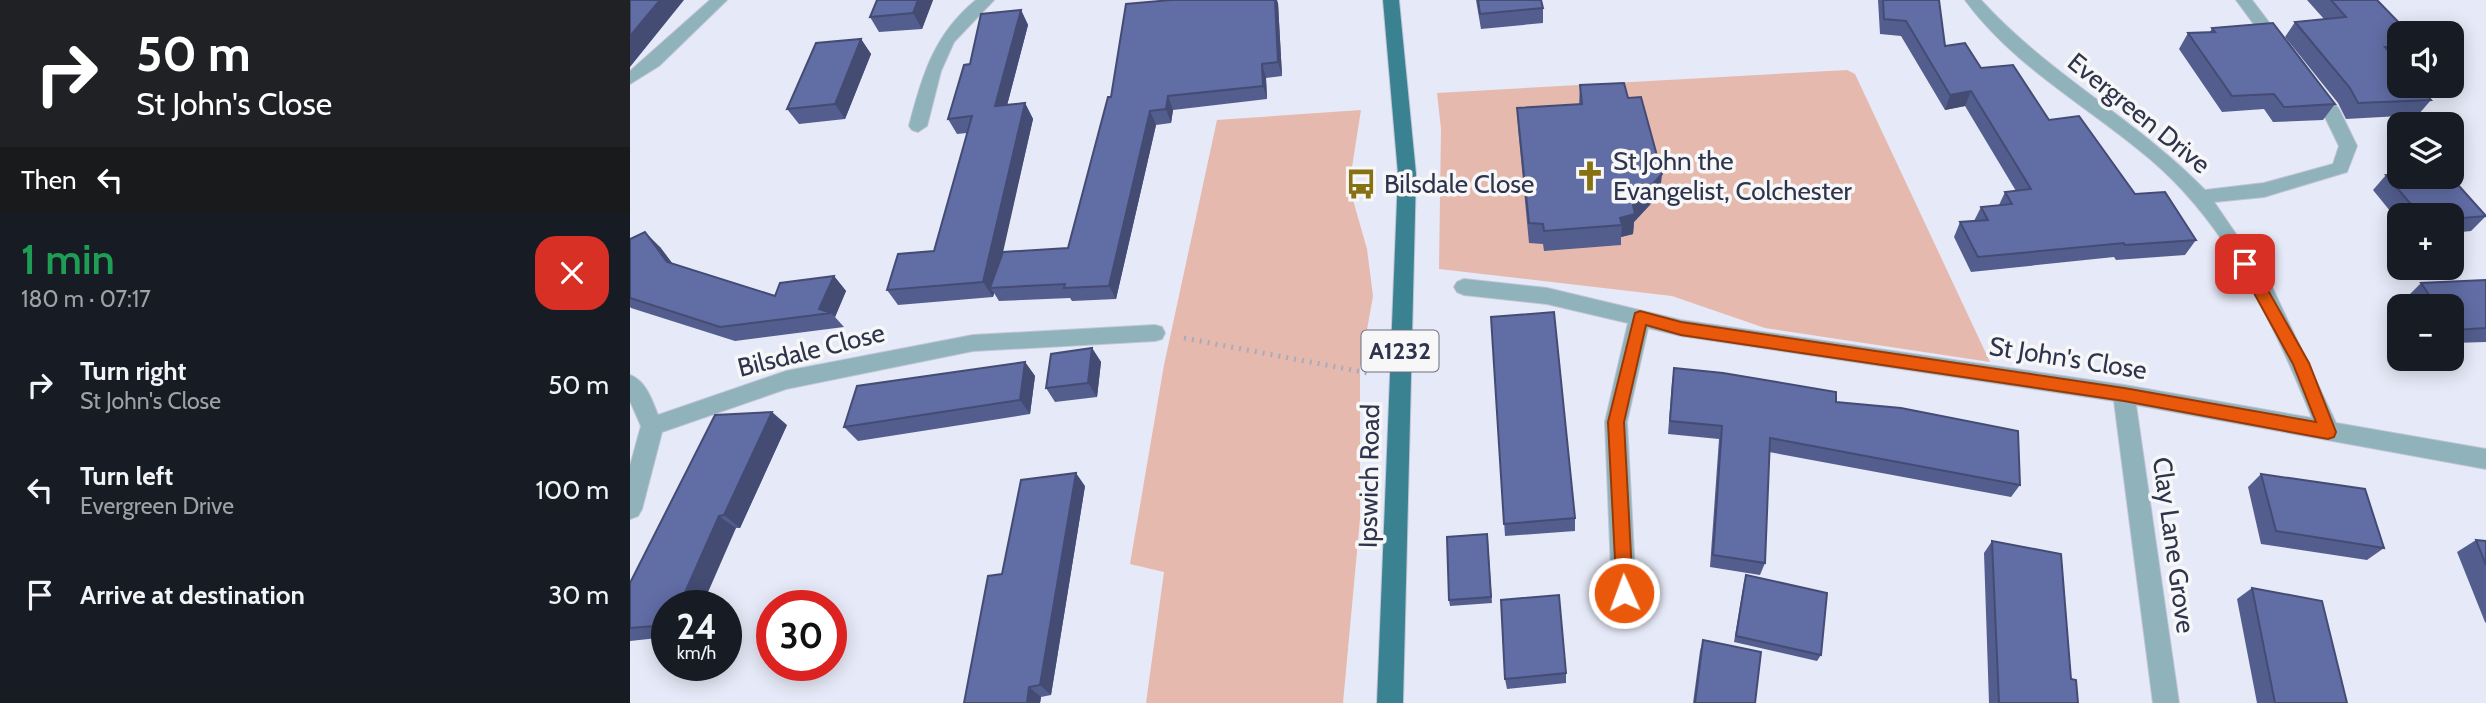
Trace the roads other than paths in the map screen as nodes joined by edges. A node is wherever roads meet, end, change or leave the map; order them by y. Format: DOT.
graph roads {
  1 [pos="719,0"];
  2 [pos="986,0"];
  3 [pos="1391,0"];
  4 [pos="1973,0"];
  5 [pos="2244,0"];
  6 [pos="630,79"];
  7 [pos="918,126"];
  8 [pos="2201,197"];
  9 [pos="1464,287"];
  10 [pos="1640,317"];
  11 [pos="1155,333"];
  12 [pos="630,384"];
  13 [pos="2124,394"];
  14 [pos="652,426"];
  15 [pos="2328,432"];
  16 [pos="2486,458"];
  17 [pos="630,509"];
  18 [pos="1624,593"];
  19 [pos="1390,703"];
  20 [pos="2166,703"];
  1 -- 6 [label="street"];
  2 -- 7 [label="street"];
  3 -- 19 [label="main road, Ipswich Road / A1232"];
  4 -- 8 [label="street, Evergreen Drive"];
  5 -- 8 [label="street"];
  8 -- 15 [label="street, Evergreen Drive"];
  9 -- 10 [label="street, St John's Close"];
  10 -- 13 [label="street, St John's Close"];
  10 -- 18 [label="street"];
  11 -- 14 [label="street, Bilsdale Close"];
  12 -- 14 [label="street"];
  13 -- 15 [label="street, St John's Close"];
  13 -- 20 [label="street, Clay Lane Grove"];
  14 -- 17 [label="street"];
  15 -- 16 [label="street, St John's Close"];
}
